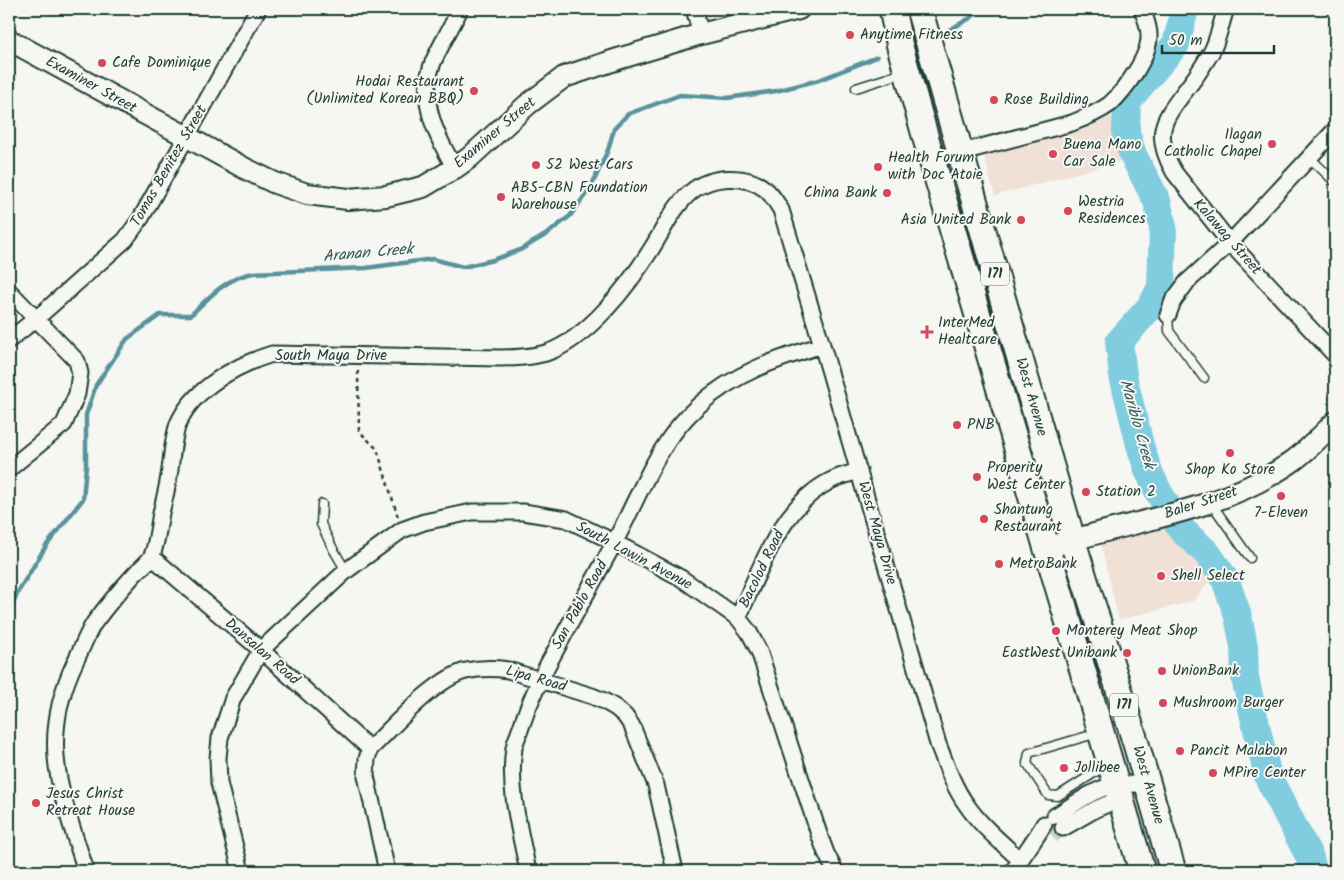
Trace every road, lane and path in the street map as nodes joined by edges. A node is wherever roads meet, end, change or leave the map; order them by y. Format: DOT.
graph roads {
  1 [pos="258,9"];
  2 [pos="460,9"];
  3 [pos="694,9"];
  4 [pos="799,9"];
  5 [pos="892,9"];
  6 [pos="918,9"];
  7 [pos="1142,9"];
  8 [pos="1226,9"];
  9 [pos="701,34"];
  10 [pos="9,40"];
  11 [pos="907,72"];
  12 [pos="856,88"];
  13 [pos="1335,130"];
  14 [pos="187,138"];
  15 [pos="960,152"];
  16 [pos="1310,157"];
  17 [pos="932,160"];
  18 [pos="455,168"];
  19 [pos="1335,182"];
  20 [pos="764,188"];
  21 [pos="1230,243"];
  22 [pos="9,291"];
  23 [pos="1168,316"];
  24 [pos="37,318"];
  25 [pos="9,340"];
  26 [pos="822,345"];
  27 [pos="1335,355"];
  28 [pos="357,356"];
  29 [pos="1204,378"];
  30 [pos="1335,422"];
  31 [pos="9,469"];
  32 [pos="859,471"];
  33 [pos="1211,502"];
  34 [pos="322,504"];
  35 [pos="402,530"];
  36 [pos="1072,539"];
  37 [pos="614,542"];
  38 [pos="1047,548"];
  39 [pos="152,557"];
  40 [pos="1250,558"];
  41 [pos="346,572"];
  42 [pos="738,618"];
  43 [pos="261,650"];
  44 [pos="539,680"];
  45 [pos="1101,732"];
  46 [pos="370,749"];
  47 [pos="1116,783"];
  48 [pos="1147,784"];
  49 [pos="1016,866"];
  50 [pos="86,871"];
  51 [pos="241,871"];
  52 [pos="387,871"];
  53 [pos="528,871"];
  54 [pos="675,871"];
  55 [pos="835,871"];
  56 [pos="1142,871"];
  57 [pos="1173,871"];
  1 -- 14 [label="street, Tomas Benitez Street"];
  2 -- 18 [label="street"];
  3 -- 9 [label="street"];
  4 -- 9 [label="street, Examiner Street"];
  5 -- 11 [label="main road, West Avenue / 171"];
  6 -- 15 [label="main road, West Avenue / 171"];
  7 -- 15 [label="street"];
  8 -- 21 [label="street, Kalawag Street"];
  9 -- 18 [label="street, Examiner Street"];
  10 -- 14 [label="street, Examiner Street"];
  11 -- 12 [label="lane"];
  11 -- 17 [label="main road, West Avenue / 171"];
  13 -- 16 [label="street"];
  14 -- 18 [label="street, Examiner Street"];
  14 -- 24 [label="street, Tomas Benitez Street"];
  15 -- 17 [label="street"];
  15 -- 36 [label="main road, West Avenue / 171"];
  16 -- 19 [label="lane"];
  16 -- 21 [label="street"];
  17 -- 38 [label="main road, West Avenue / 171"];
  20 -- 26 [label="street, West Maya Drive"];
  20 -- 28 [label="street, South Maya Drive"];
  21 -- 23 [label="street"];
  21 -- 27 [label="street, Kalawag Street"];
  22 -- 24 [label="street"];
  23 -- 29 [label="lane"];
  24 -- 25 [label="street, Tomas Benitez Street"];
  24 -- 31 [label="street"];
  26 -- 32 [label="street, West Maya Drive"];
  26 -- 37 [label="street, San Pablo Road"];
  28 -- 35 [label="path"];
  28 -- 39 [label="street, South Maya Drive"];
  30 -- 33 [label="street, Baler Street"];
  32 -- 42 [label="street, Bacolod Road"];
  32 -- 49 [label="street, West Maya Drive"];
  33 -- 36 [label="street, Baler Street"];
  33 -- 40 [label="lane"];
  34 -- 41 [label="lane"];
  35 -- 37 [label="street, South Lawin Avenue"];
  35 -- 41 [label="street, South Lawin Avenue"];
  36 -- 38 [label="street, Baler Street"];
  36 -- 48 [label="main road, West Avenue / 171"];
  37 -- 42 [label="street, South Lawin Avenue"];
  37 -- 44 [label="street, San Pablo Road"];
  38 -- 45 [label="main road, West Avenue / 171"];
  39 -- 43 [label="street, Dansalan Road"];
  39 -- 50 [label="street"];
  41 -- 43 [label="street, South Lawin Avenue"];
  42 -- 55 [label="street, South Lawin Avenue"];
  43 -- 46 [label="street, Dansalan Road"];
  43 -- 51 [label="street, South Lawin Avenue"];
  44 -- 46 [label="street, Lipa Road"];
  44 -- 53 [label="street, San Pablo Road"];
  44 -- 54 [label="street, Lipa Road"];
  45 -- 47 [label="main road, West Avenue / 171"];
  45 -- 47 [label="lane"];
  46 -- 52 [label="street"];
  47 -- 48 [label="street"];
  47 -- 49 [label="street"];
  47 -- 56 [label="main road, West Avenue / 171"];
  48 -- 57 [label="main road, West Avenue / 171"];
}
